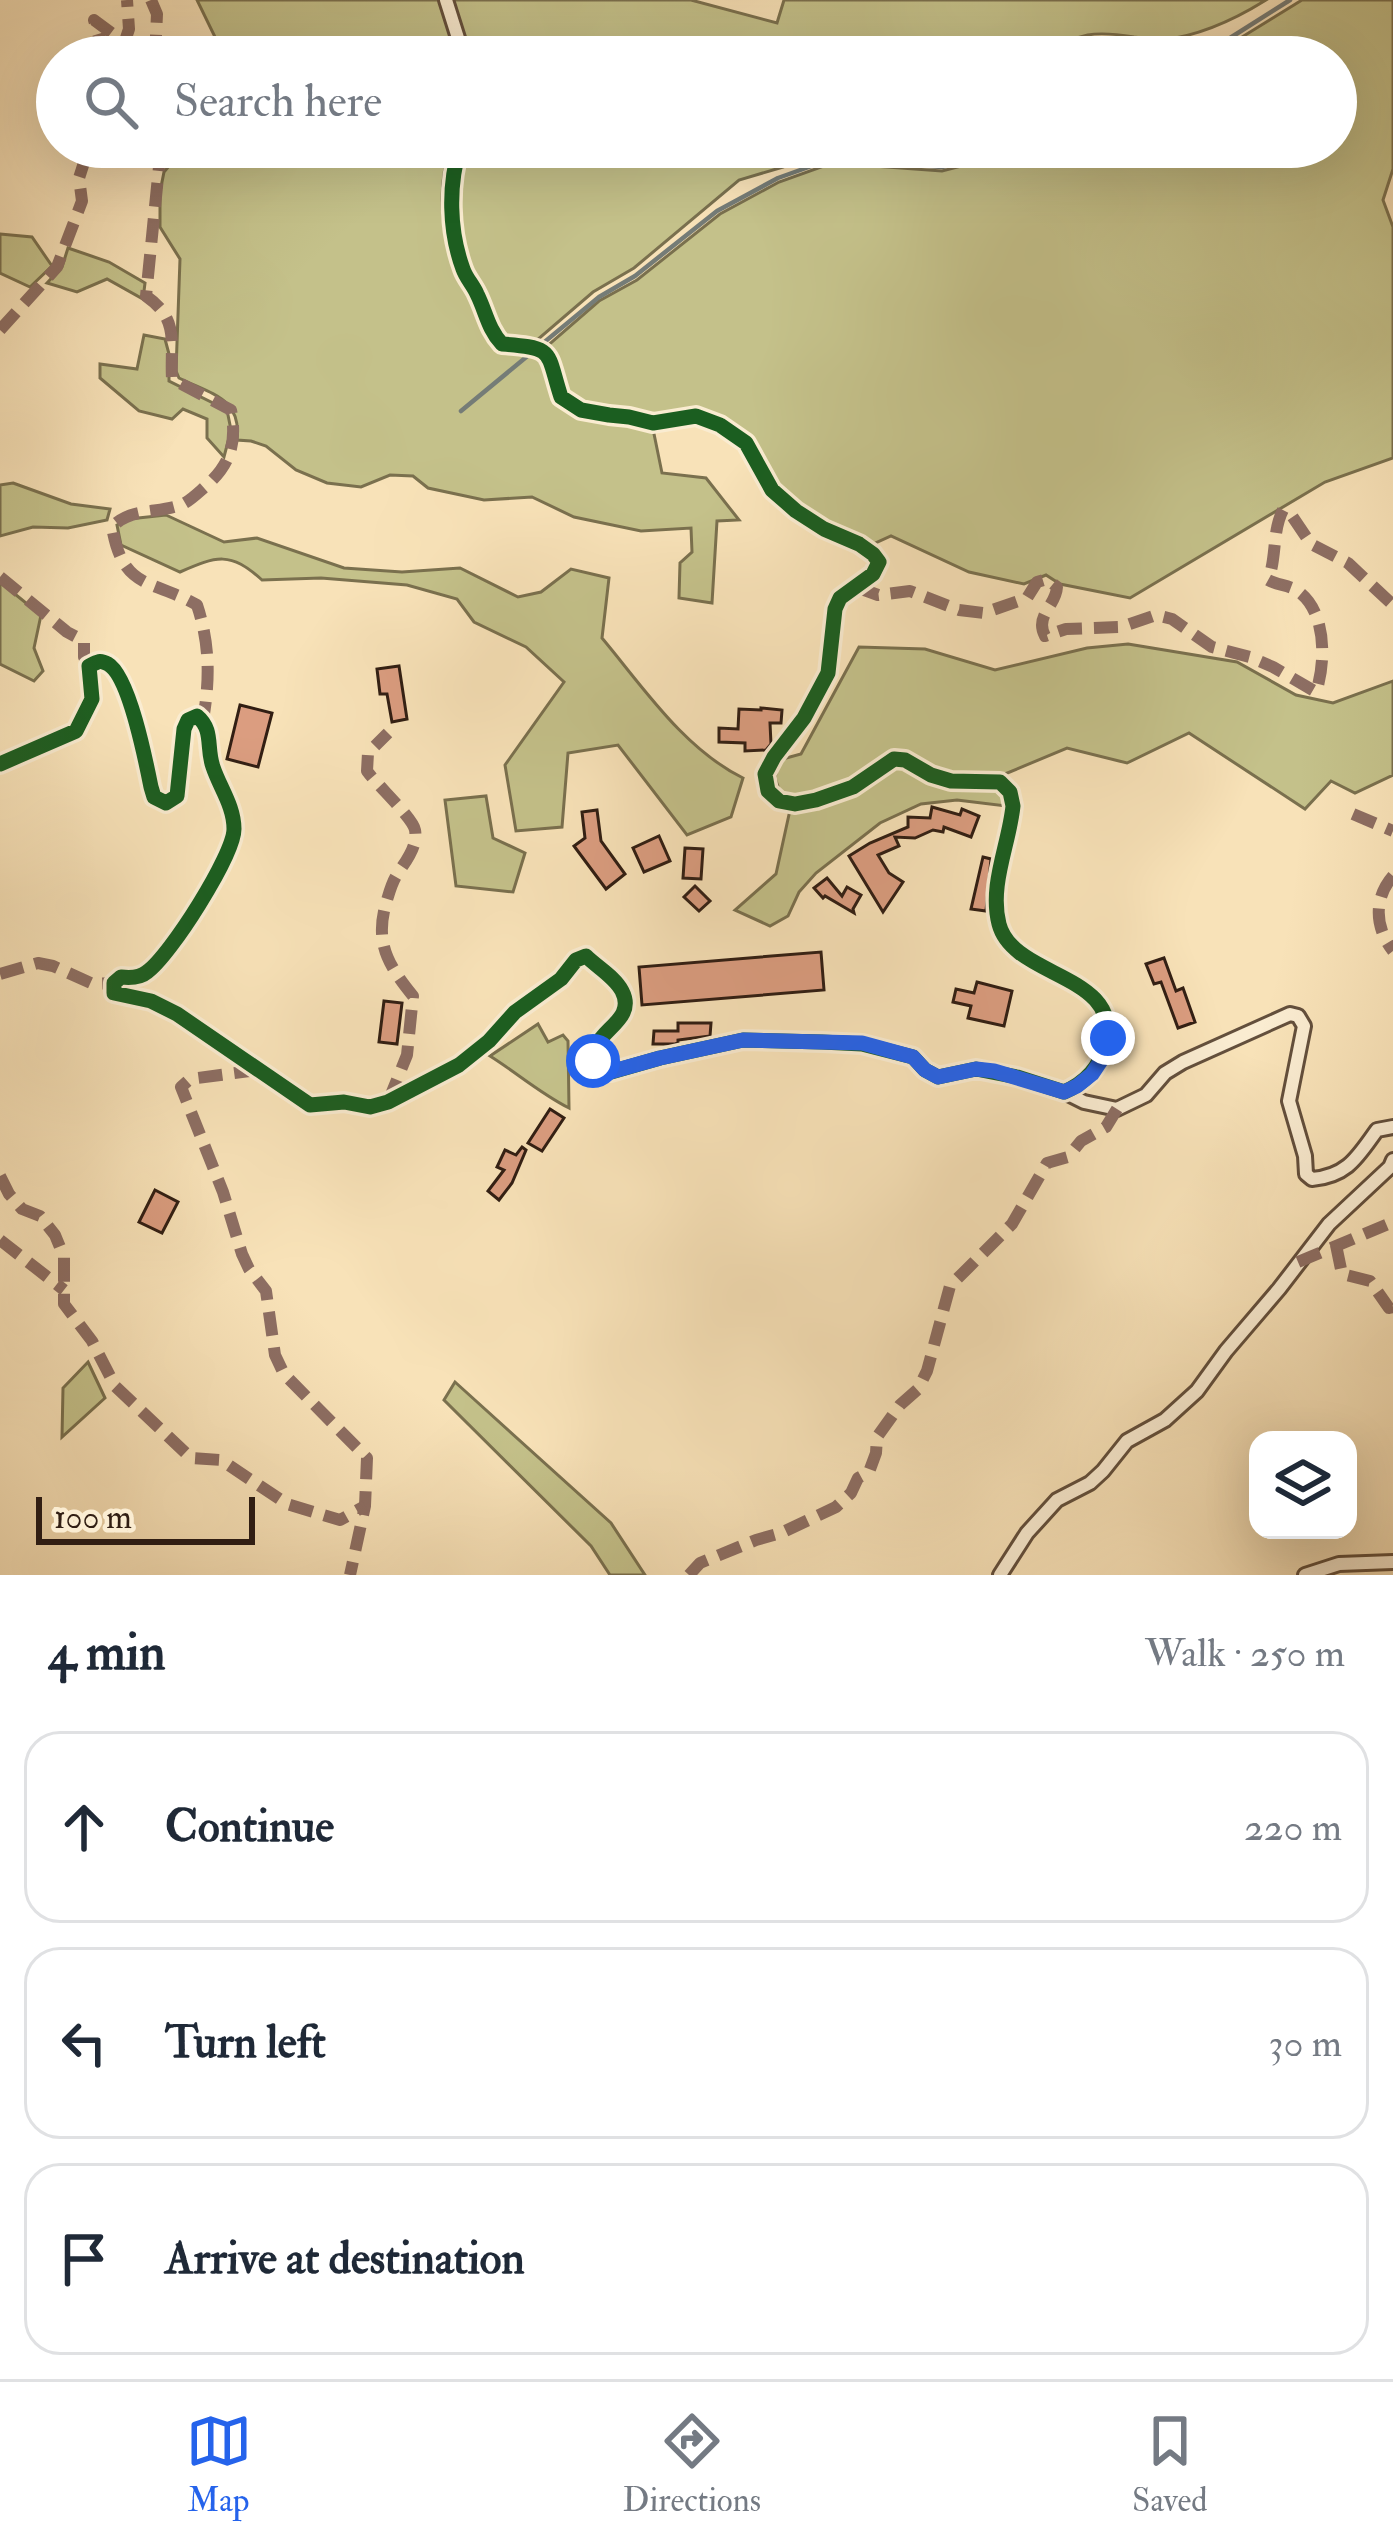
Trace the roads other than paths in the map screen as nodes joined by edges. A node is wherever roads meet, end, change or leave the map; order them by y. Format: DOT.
graph roads {
  1 [pos="446,0"];
  2 [pos="457,36"];
  3 [pos="455,168"];
  4 [pos="0,764"];
  5 [pos="1064,1092"];
  6 [pos="1393,1127"];
  7 [pos="1393,1160"];
  8 [pos="1393,1562"];
  9 [pos="1000,1575"];
  10 [pos="1305,1575"];
  1 -- 2 [label="street"];
  3 -- 5 [label="street"];
  4 -- 5 [label="street"];
  5 -- 6 [label="street"];
  7 -- 9 [label="street"];
  8 -- 10 [label="street"];
}
